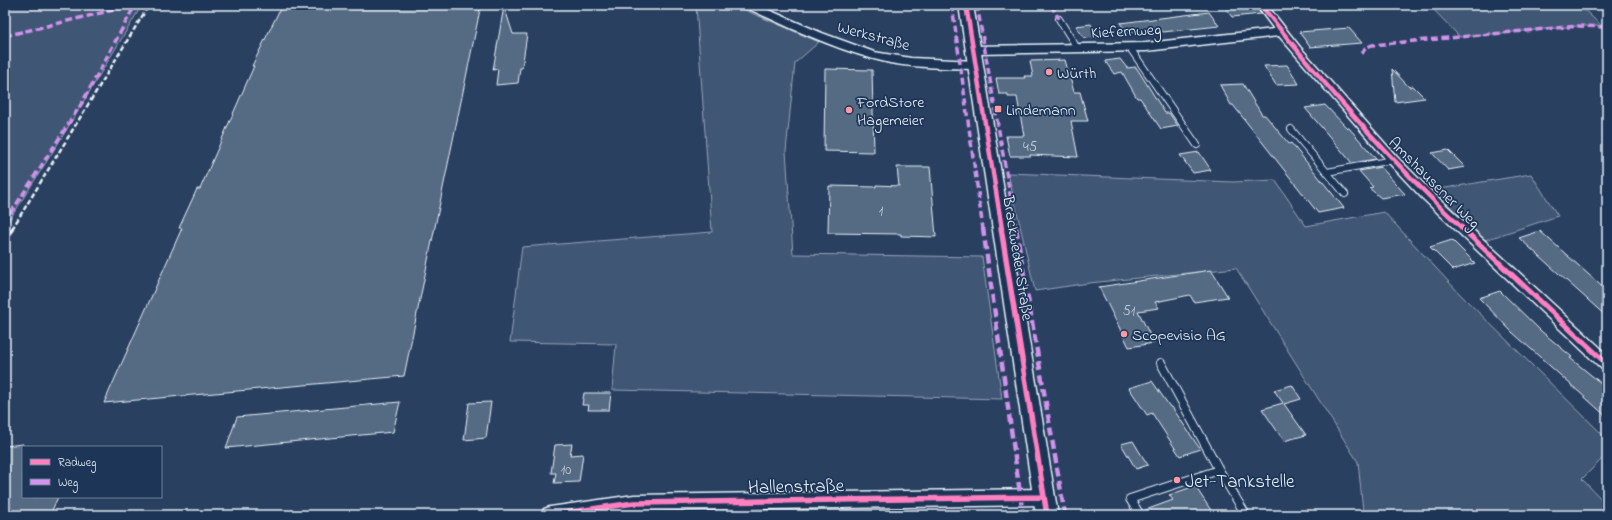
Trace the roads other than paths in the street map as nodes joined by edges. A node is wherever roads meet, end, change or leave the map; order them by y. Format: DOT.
graph roads {
  1 [pos="748,5"];
  2 [pos="966,5"];
  3 [pos="1260,5"];
  4 [pos="1059,19"];
  5 [pos="1280,32"];
  6 [pos="1077,48"];
  7 [pos="1130,48"];
  8 [pos="974,57"];
  9 [pos="1291,129"];
  10 [pos="1197,145"];
  11 [pos="1393,160"];
  12 [pos="1327,172"];
  13 [pos="1345,194"];
  14 [pos="1161,362"];
  15 [pos="1607,364"];
  16 [pos="1219,470"];
  17 [pos="1045,506"];
  18 [pos="550,515"];
  19 [pos="1140,515"];
  20 [pos="1246,515"];
  1 -- 8 [label="street, Werkstraße"];
  2 -- 8 [label="street, Brackweder Straße"];
  3 -- 5 [label="street, Amshausener Weg"];
  4 -- 6 [label="lane"];
  5 -- 7 [label="street, Kiefernweg"];
  5 -- 11 [label="street, Amshausener Weg"];
  6 -- 7 [label="street, Kiefernweg"];
  6 -- 8 [label="street, Kiefernweg"];
  7 -- 10 [label="lane"];
  8 -- 17 [label="street, Brackweder Straße"];
  9 -- 12 [label="lane"];
  11 -- 12 [label="lane"];
  11 -- 15 [label="street, Amshausener Weg"];
  12 -- 13 [label="lane"];
  14 -- 16 [label="lane"];
  16 -- 19 [label="lane"];
  16 -- 20 [label="lane"];
  17 -- 18 [label="street, Hallenstraße"];
}
